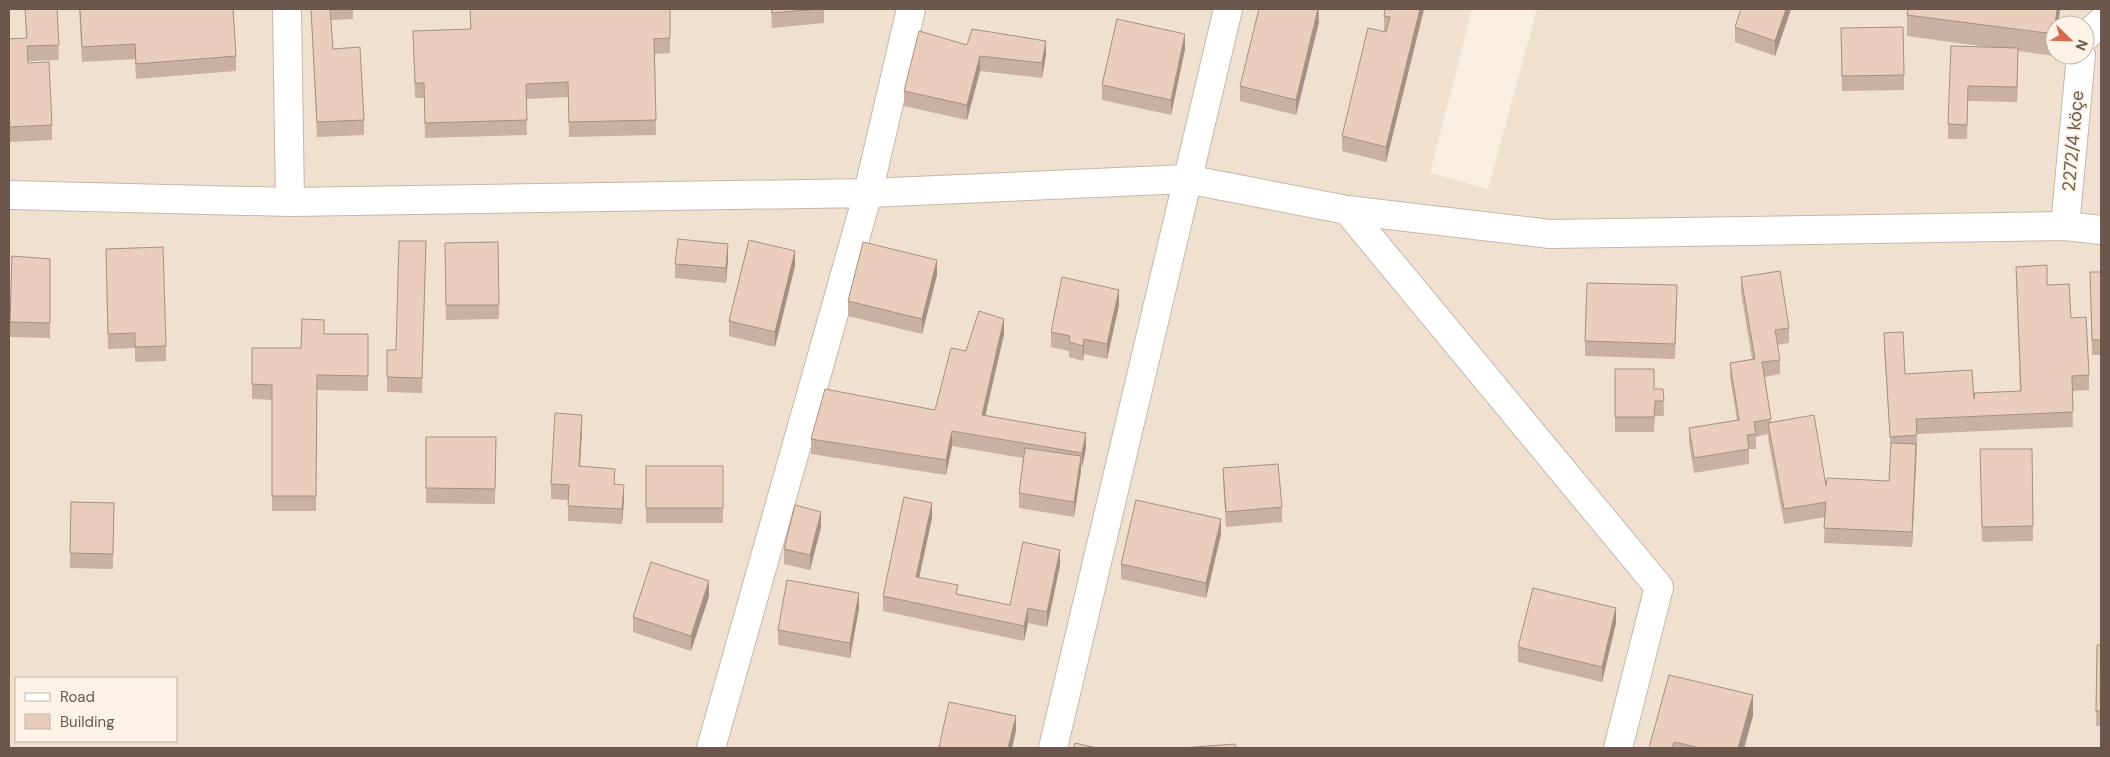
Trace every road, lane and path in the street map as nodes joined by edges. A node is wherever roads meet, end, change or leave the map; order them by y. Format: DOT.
graph roads {
  1 [pos="287,9"];
  2 [pos="911,9"];
  3 [pos="1228,9"];
  4 [pos="2081,65"];
  5 [pos="1186,179"];
  6 [pos="868,193"];
  7 [pos="9,194"];
  8 [pos="290,202"];
  9 [pos="1348,210"];
  10 [pos="2066,226"];
  11 [pos="2101,230"];
  12 [pos="711,748"];
  13 [pos="1053,748"];
  14 [pos="1618,748"];
  1 -- 8 [label="street"];
  2 -- 6 [label="street"];
  3 -- 5 [label="street"];
  4 -- 10 [label="street, 2272/4 köçe"];
  5 -- 6 [label="street"];
  5 -- 9 [label="street"];
  5 -- 13 [label="street"];
  6 -- 8 [label="street"];
  6 -- 12 [label="street"];
  7 -- 8 [label="street"];
  9 -- 10 [label="street"];
  9 -- 14 [label="street"];
  10 -- 11 [label="street"];
}
